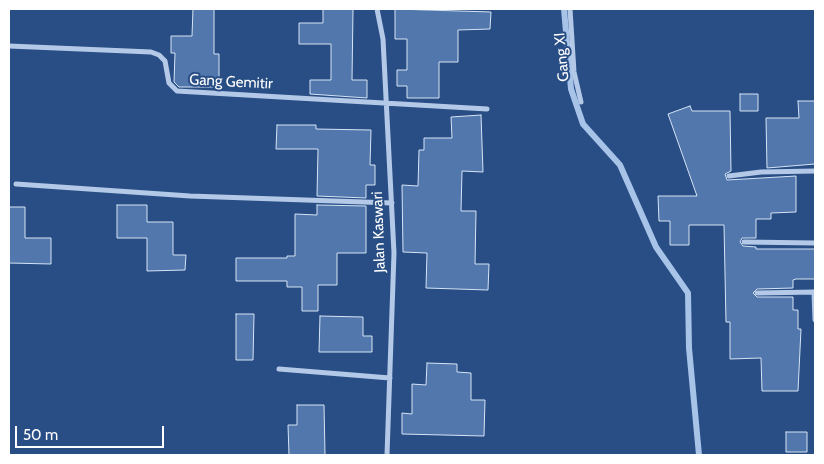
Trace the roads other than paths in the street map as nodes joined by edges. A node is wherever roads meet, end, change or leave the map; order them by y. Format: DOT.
graph roads {
  1 [pos="377,9"];
  2 [pos="570,9"];
  3 [pos="9,46"];
  4 [pos="581,102"];
  5 [pos="386,103"];
  6 [pos="487,109"];
  7 [pos="815,172"];
  8 [pos="729,176"];
  9 [pos="16,184"];
  10 [pos="392,203"];
  11 [pos="744,242"];
  12 [pos="815,243"];
  13 [pos="815,292"];
  14 [pos="757,294"];
  15 [pos="815,320"];
  16 [pos="279,369"];
  17 [pos="390,378"];
  18 [pos="387,455"];
  1 -- 5 [label="street, Jalan Kaswari"];
  2 -- 4 [label="street, Gang XI"];
  3 -- 5 [label="street, Gang Gemitir"];
  5 -- 6 [label="street, Gang Gemitir"];
  5 -- 10 [label="street, Jalan Kaswari"];
  7 -- 8 [label="street"];
  9 -- 10 [label="street"];
  10 -- 17 [label="street, Jalan Kaswari"];
  11 -- 12 [label="street"];
  13 -- 14 [label="street"];
  13 -- 15 [label="street"];
  16 -- 17 [label="street"];
  17 -- 18 [label="street, Jalan Kaswari"];
}
